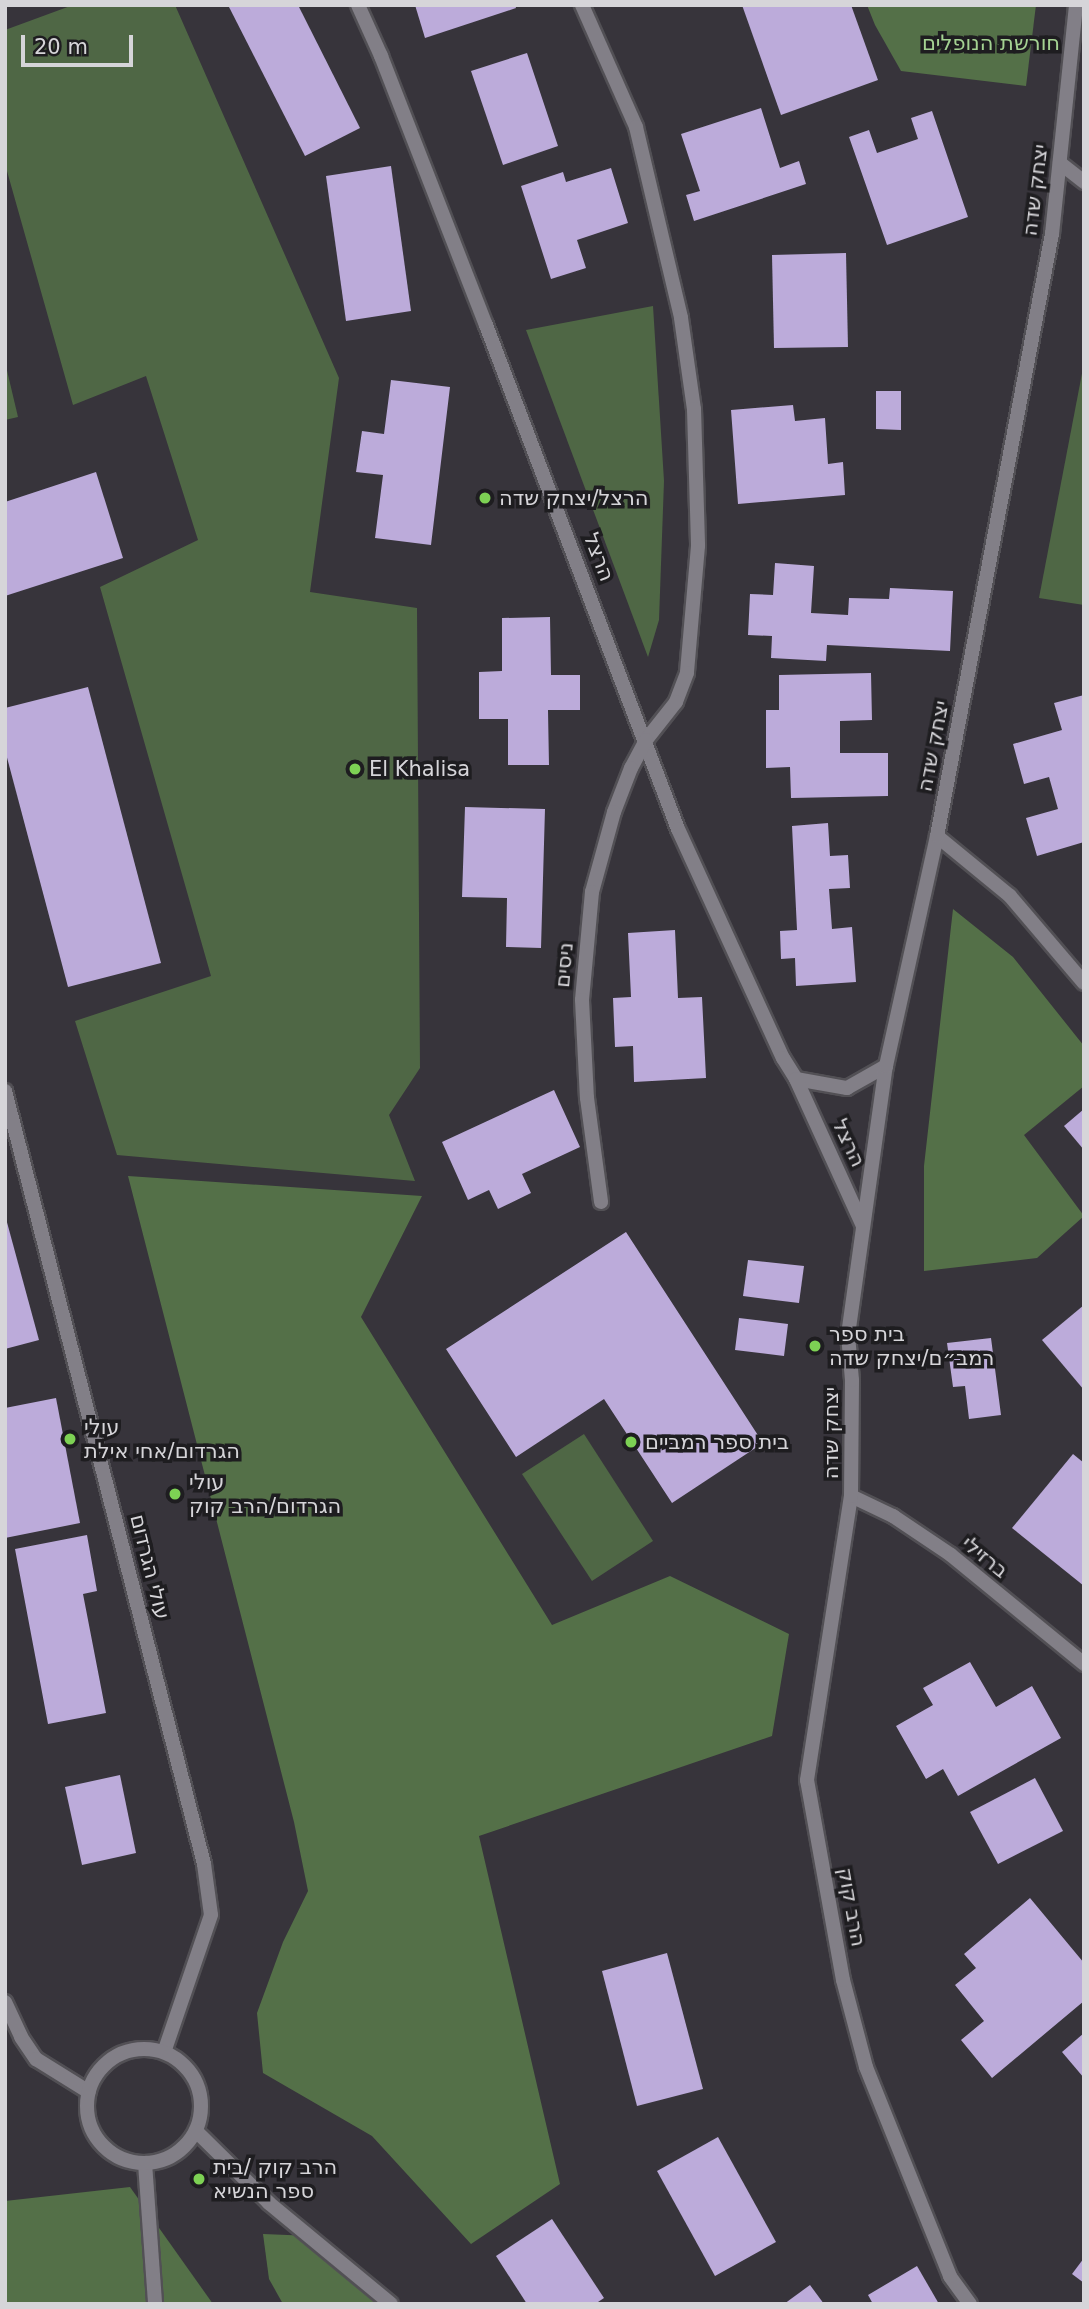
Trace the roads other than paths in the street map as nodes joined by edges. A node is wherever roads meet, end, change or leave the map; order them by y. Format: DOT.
graph roads {
  1 [pos="358,5"];
  2 [pos="582,5"];
  3 [pos="1076,5"];
  4 [pos="1060,163"];
  5 [pos="1084,182"];
  6 [pos="646,740"];
  7 [pos="937,836"];
  8 [pos="1084,983"];
  9 [pos="886,1066"];
  10 [pos="796,1079"];
  11 [pos="5,1091"];
  12 [pos="601,1202"];
  13 [pos="863,1226"];
  14 [pos="851,1496"];
  15 [pos="1084,1664"];
  16 [pos="5,2002"];
  17 [pos="164,2052"];
  18 [pos="89,2092"];
  19 [pos="195,2131"];
  20 [pos="145,2164"];
  21 [pos="155,2304"];
  22 [pos="391,2304"];
  23 [pos="970,2304"];
  1 -- 6 [label="street, הרצל"];
  2 -- 6 [label="street, ניסים"];
  3 -- 4 [label="street, יצחק שדה"];
  4 -- 5 [label="street"];
  4 -- 7 [label="street, יצחק שדה"];
  6 -- 10 [label="street, הרצל"];
  6 -- 12 [label="street, ניסים"];
  7 -- 8 [label="street"];
  7 -- 9 [label="street, יצחק שדה"];
  9 -- 10 [label="street, הרצל"];
  9 -- 13 [label="street, יצחק שדה"];
  10 -- 13 [label="street, הרצל"];
  11 -- 17 [label="street, עולי הגרדום"];
  13 -- 14 [label="street, יצחק שדה"];
  14 -- 15 [label="street, ברזילי"];
  14 -- 23 [label="street, הרב קוק"];
  16 -- 18 [label="street"];
  17 -- 18 [label="street"];
  17 -- 19 [label="street"];
  18 -- 20 [label="street"];
  19 -- 20 [label="street"];
  19 -- 22 [label="street"];
  20 -- 21 [label="street"];
}
